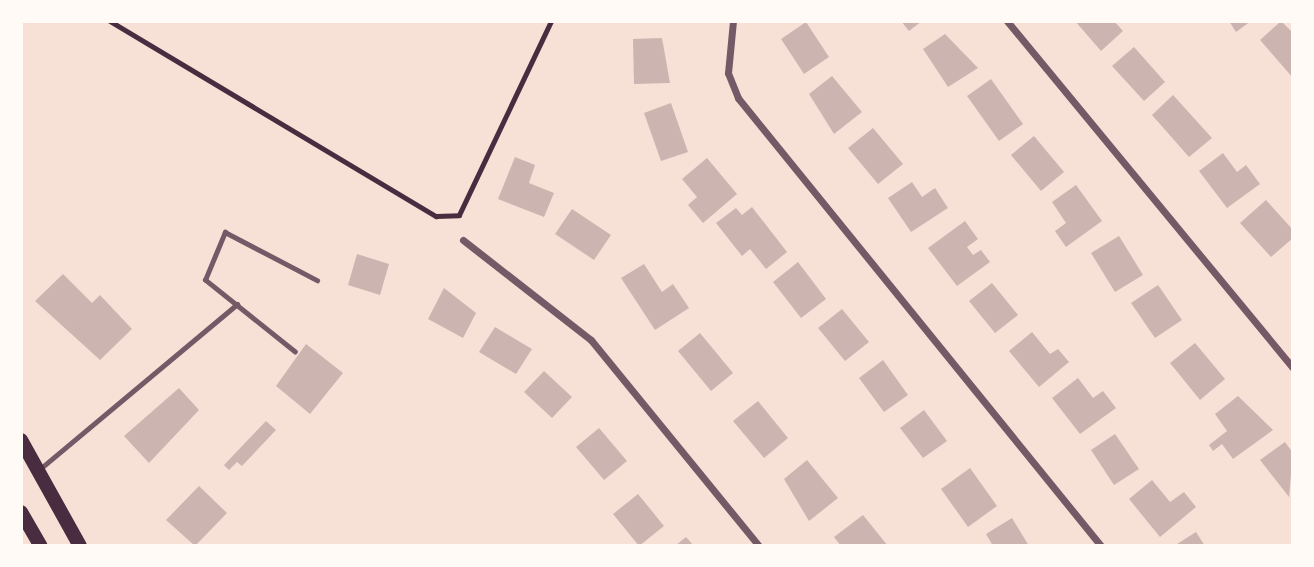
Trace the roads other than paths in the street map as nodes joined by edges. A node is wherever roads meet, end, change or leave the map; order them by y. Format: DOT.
graph roads {
  1 [pos="733,21"];
  2 [pos="1007,21"];
  3 [pos="463,240"];
  4 [pos="317,280"];
  5 [pos="237,304"];
  6 [pos="295,352"];
  7 [pos="1293,368"];
  8 [pos="21,440"];
  9 [pos="36,471"];
  10 [pos="21,512"];
  11 [pos="41,546"];
  12 [pos="80,546"];
  13 [pos="759,546"];
  14 [pos="1101,546"];
  1 -- 14 [label="street"];
  2 -- 7 [label="street"];
  3 -- 13 [label="street"];
  4 -- 5 [label="lane"];
  5 -- 6 [label="lane"];
  5 -- 9 [label="lane"];
  8 -- 9 [label="main road"];
  9 -- 12 [label="main road"];
  10 -- 11 [label="main road"];
}
